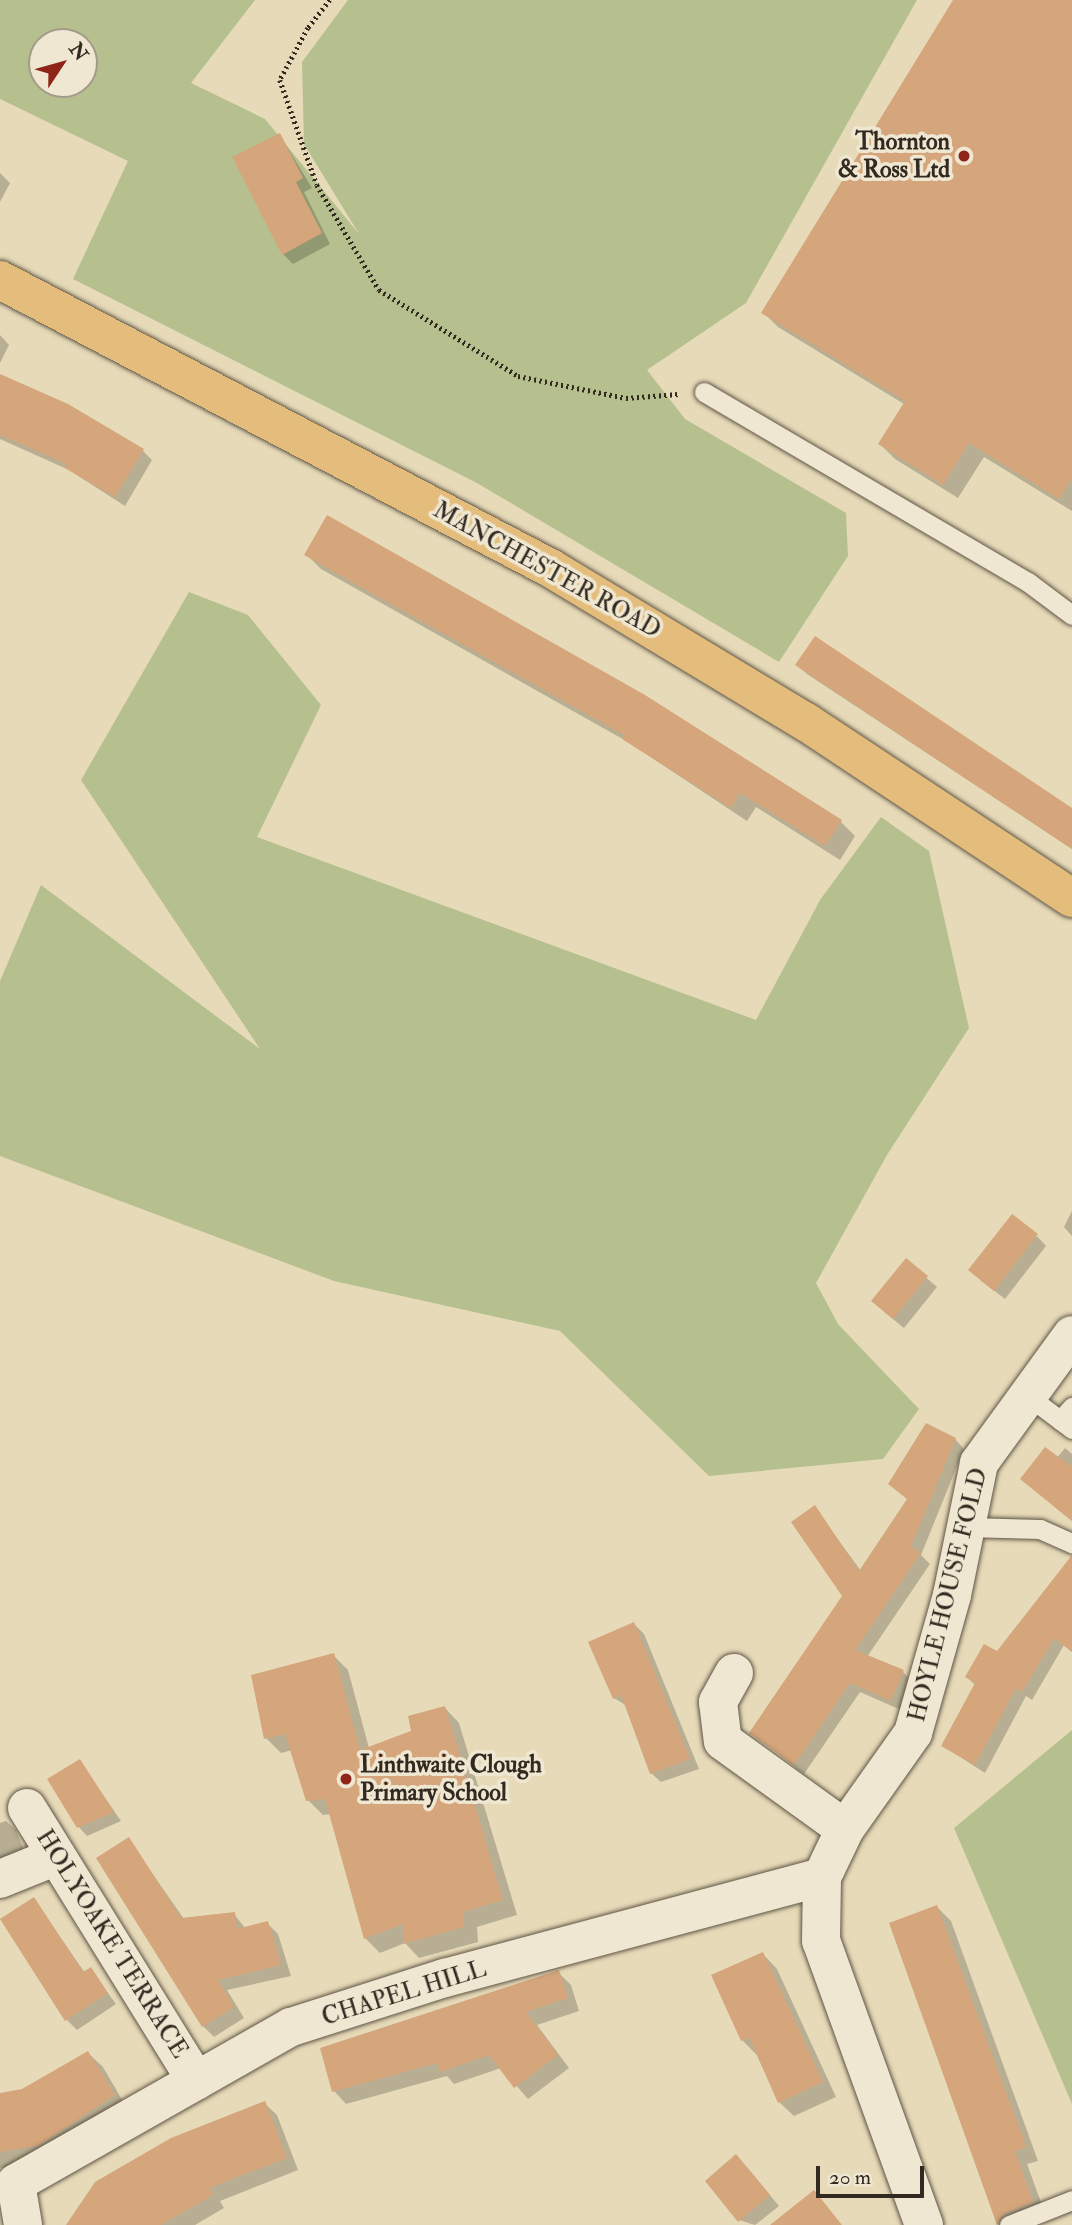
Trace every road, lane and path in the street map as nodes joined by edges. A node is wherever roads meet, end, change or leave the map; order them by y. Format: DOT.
graph roads {
  1 [pos="330,0"];
  2 [pos="0,280"];
  3 [pos="704,392"];
  4 [pos="1072,615"];
  5 [pos="1072,898"];
  6 [pos="1072,1335"];
  7 [pos="1028,1396"];
  8 [pos="1068,1419"];
  9 [pos="967,1527"];
  10 [pos="1072,1543"];
  11 [pos="734,1672"];
  12 [pos="27,1808"];
  13 [pos="845,1829"];
  14 [pos="57,1856"];
  15 [pos="822,1877"];
  16 [pos="0,1879"];
  17 [pos="196,2081"];
  18 [pos="8,2183"];
  19 [pos="1072,2200"];
  20 [pos="23,2225"];
  21 [pos="924,2225"];
  22 [pos="1009,2225"];
  1 -- 3 [label="path"];
  2 -- 5 [label="main road, MANCHESTER ROAD"];
  3 -- 4 [label="lane"];
  6 -- 7 [label="street, HOYLE HOUSE FOLD"];
  7 -- 8 [label="lane"];
  7 -- 9 [label="street, HOYLE HOUSE FOLD"];
  9 -- 10 [label="lane"];
  9 -- 13 [label="street, HOYLE HOUSE FOLD"];
  11 -- 13 [label="street"];
  12 -- 14 [label="street, HOLYOAKE TERRACE"];
  13 -- 15 [label="street, HOYLE HOUSE FOLD"];
  14 -- 16 [label="street"];
  14 -- 17 [label="street, HOLYOAKE TERRACE"];
  15 -- 17 [label="street, CHAPEL HILL"];
  15 -- 21 [label="street, HOYLE HOUSE FOLD"];
  17 -- 18 [label="street, CHAPEL HILL"];
  18 -- 20 [label="street"];
  19 -- 22 [label="lane"];
}
